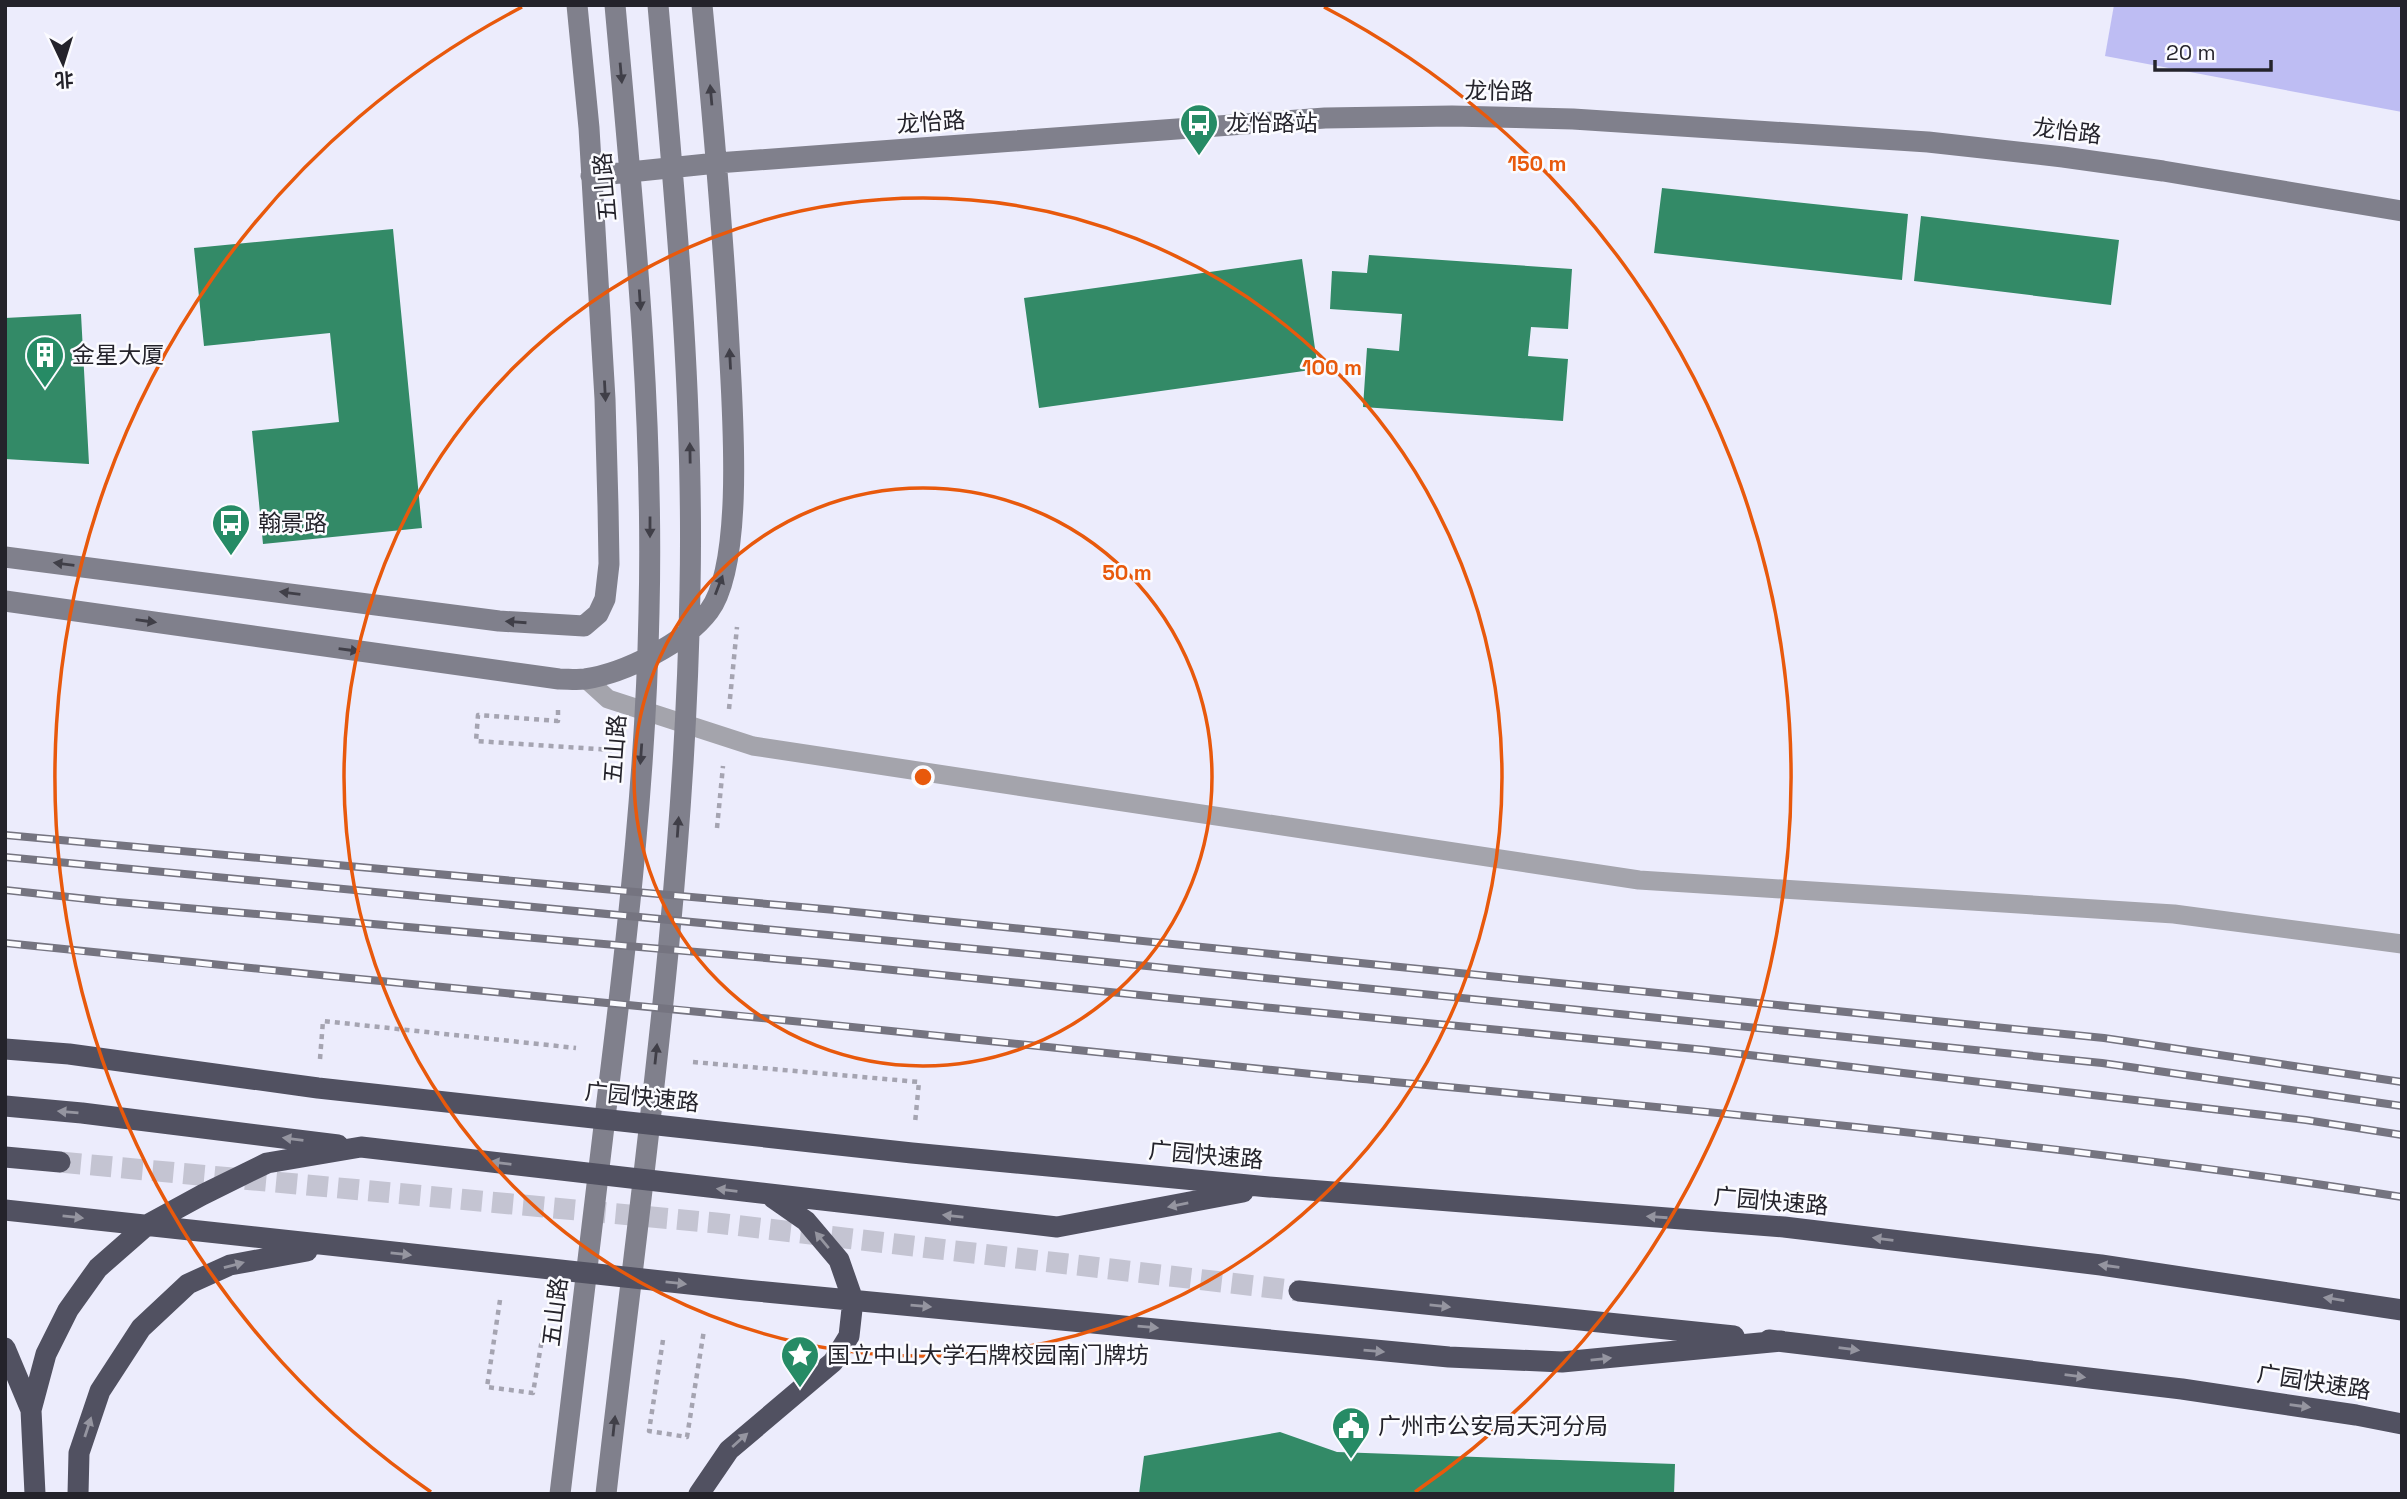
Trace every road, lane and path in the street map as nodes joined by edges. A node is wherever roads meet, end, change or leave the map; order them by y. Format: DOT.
graph roads {
  1 [pos="577,5"];
  2 [pos="614,5"];
  3 [pos="658,5"];
  4 [pos="702,5"];
  5 [pos="717,163"];
  6 [pos="592,176"];
  7 [pos="2402,211"];
  8 [pos="5,557"];
  9 [pos="5,601"];
  10 [pos="586,679"];
  11 [pos="558,721"];
  12 [pos="613,750"];
  13 [pos="2402,944"];
  14 [pos="576,1048"];
  15 [pos="5,1049"];
  16 [pos="693,1062"];
  17 [pos="318,1088"];
  18 [pos="5,1106"];
  19 [pos="361,1147"];
  20 [pos="912,1153"];
  21 [pos="5,1157"];
  22 [pos="60,1162"];
  23 [pos="1269,1187"];
  24 [pos="769,1195"];
  25 [pos="5,1210"];
  26 [pos="147,1225"];
  27 [pos="334,1246"];
  28 [pos="1299,1291"];
  29 [pos="500,1300"];
  30 [pos="853,1300"];
  31 [pos="2402,1310"];
  32 [pos="544,1327"];
  33 [pos="704,1330"];
  34 [pos="663,1340"];
  35 [pos="1781,1341"];
  36 [pos="5,1348"];
  37 [pos="31,1410"];
  38 [pos="2402,1424"];
  39 [pos="35,1494"];
  40 [pos="78,1494"];
  41 [pos="560,1494"];
  42 [pos="606,1494"];
  43 [pos="699,1494"];
  1 -- 6 [label="street"];
  2 -- 41 [label="street, 五山路, one-way"];
  42 -- 3 [label="street, one-way"];
  5 -- 4 [label="street, one-way"];
  5 -- 6 [label="street, 龙怡路"];
  5 -- 7 [label="street, 龙怡路"];
  10 -- 5 [label="street, one-way"];
  6 -- 8 [label="street, one-way"];
  9 -- 10 [label="street, one-way"];
  10 -- 13 [label="lane"];
  11 -- 12 [label="path"];
  14 -- 17 [label="path"];
  15 -- 17 [label="highway, 广园快速路"];
  16 -- 20 [label="path"];
  17 -- 20 [label="highway, 广园快速路"];
  19 -- 18 [label="highway, one-way"];
  24 -- 19 [label="highway, one-way"];
  19 -- 26 [label="highway"];
  20 -- 23 [label="highway, 广园快速路"];
  21 -- 22 [label="highway"];
  23 -- 24 [label="highway, one-way"];
  31 -- 23 [label="highway, 广园快速路, one-way"];
  30 -- 24 [label="highway, one-way"];
  25 -- 26 [label="highway, one-way"];
  26 -- 27 [label="highway"];
  26 -- 37 [label="highway"];
  27 -- 30 [label="highway, one-way"];
  40 -- 27 [label="highway, one-way"];
  28 -- 35 [label="highway, 广园快速路, one-way"];
  29 -- 32 [label="path"];
  30 -- 35 [label="highway, one-way"];
  43 -- 30 [label="highway, one-way"];
  33 -- 34 [label="path"];
  35 -- 38 [label="highway, 广园快速路, one-way"];
  36 -- 37 [label="highway"];
  37 -- 39 [label="highway"];
}
